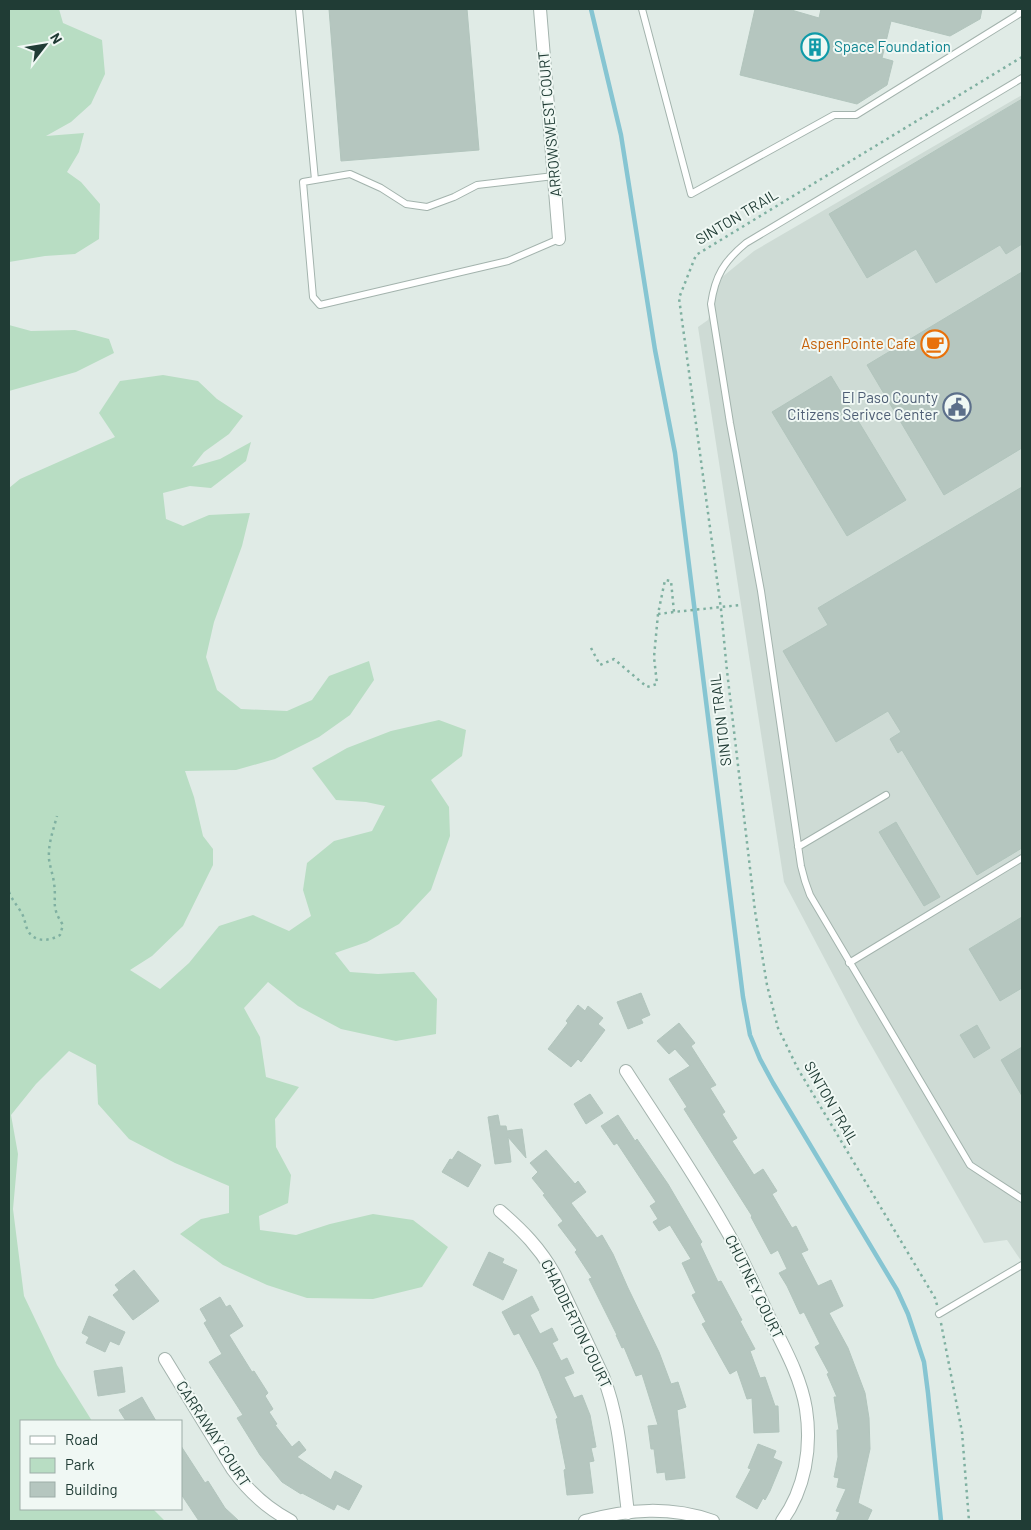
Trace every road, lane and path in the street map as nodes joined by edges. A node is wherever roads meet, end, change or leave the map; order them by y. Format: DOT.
graph roads {
  1 [pos="299,9"];
  2 [pos="540,9"];
  3 [pos="642,9"];
  4 [pos="1020,9"];
  5 [pos="1022,57"];
  6 [pos="1022,78"];
  7 [pos="554,176"];
  8 [pos="315,180"];
  9 [pos="559,238"];
  10 [pos="740,605"];
  11 [pos="721,607"];
  12 [pos="674,612"];
  13 [pos="658,614"];
  14 [pos="591,648"];
  15 [pos="886,795"];
  16 [pos="57,816"];
  17 [pos="798,847"];
  18 [pos="1022,858"];
  19 [pos="9,892"];
  20 [pos="849,963"];
  21 [pos="626,1071"];
  22 [pos="1022,1199"];
  23 [pos="500,1212"];
  24 [pos="1022,1265"];
  25 [pos="939,1314"];
  26 [pos="165,1359"];
  27 [pos="628,1512"];
  28 [pos="291,1521"];
  29 [pos="585,1521"];
  30 [pos="713,1521"];
  31 [pos="782,1521"];
  32 [pos="970,1521"];
  1 -- 8 [label="lane"];
  2 -- 7 [label="street, ARROWSWEST COURT"];
  3 -- 4 [label="lane"];
  5 -- 11 [label="path, SINTON TRAIL"];
  6 -- 17 [label="lane"];
  7 -- 8 [label="lane"];
  7 -- 9 [label="street, ARROWSWEST COURT"];
  8 -- 9 [label="lane"];
  10 -- 11 [label="path"];
  11 -- 12 [label="path"];
  11 -- 25 [label="path, SINTON TRAIL"];
  12 -- 13 [label="path"];
  12 -- 13 [label="path"];
  13 -- 14 [label="path"];
  15 -- 17 [label="lane"];
  16 -- 19 [label="path"];
  17 -- 20 [label="lane"];
  18 -- 20 [label="lane"];
  20 -- 22 [label="lane"];
  21 -- 31 [label="street, CHUTNEY COURT"];
  23 -- 27 [label="street, CHADDERTON COURT"];
  24 -- 25 [label="lane"];
  25 -- 32 [label="path, SINTON TRAIL"];
  26 -- 28 [label="street, CARRAWAY COURT"];
  27 -- 29 [label="street"];
  27 -- 30 [label="street"];
}
